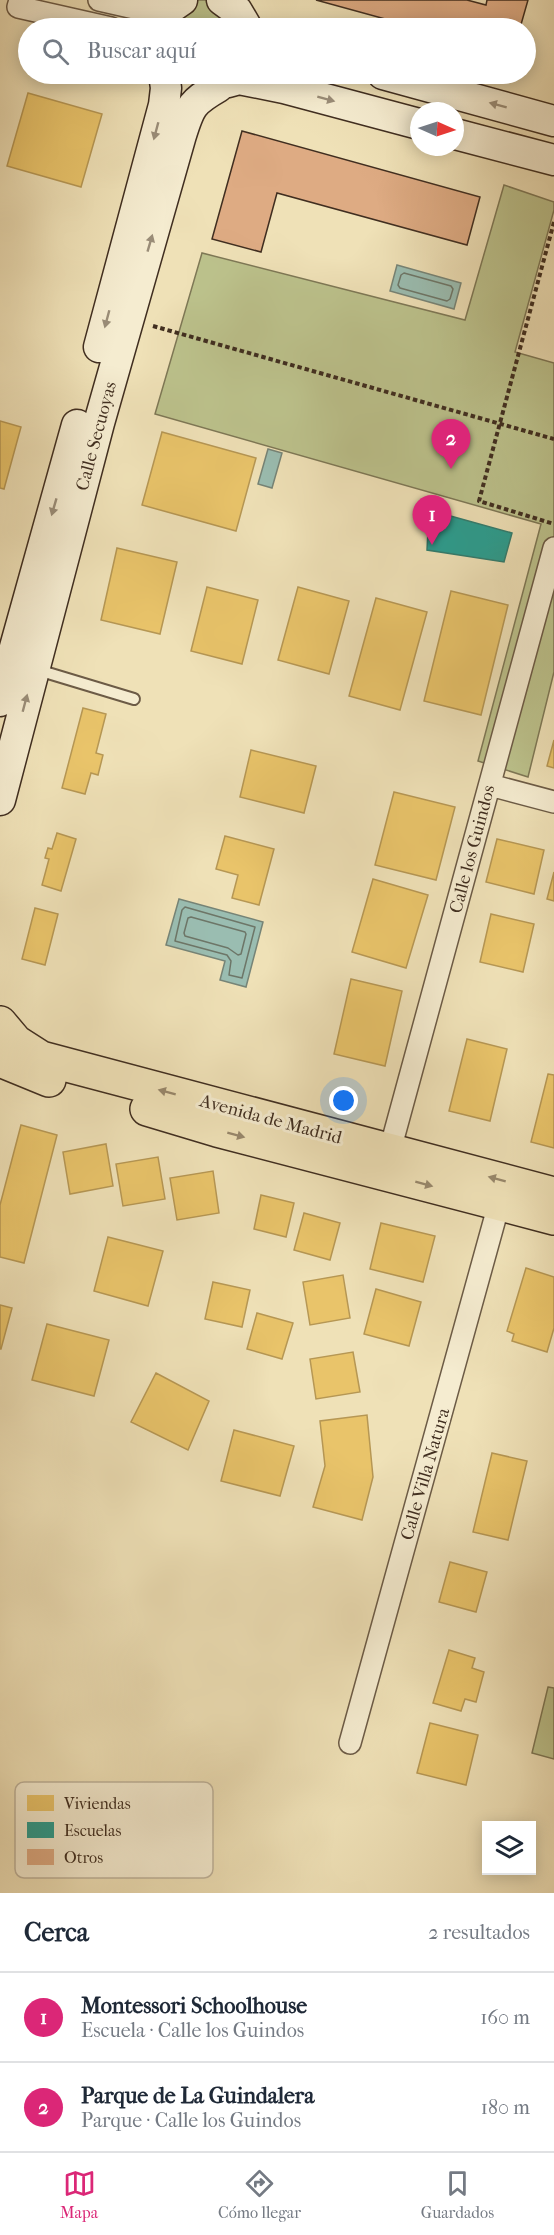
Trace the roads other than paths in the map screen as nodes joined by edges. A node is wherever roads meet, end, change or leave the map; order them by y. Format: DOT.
graph roads {
  1 [pos="99,0"];
  2 [pos="19,3"];
  3 [pos="174,8"];
  4 [pos="74,18"];
  5 [pos="166,84"];
  6 [pos="182,84"];
  7 [pos="220,84"];
  8 [pos="223,84"];
  9 [pos="262,84"];
  10 [pos="419,84"];
  11 [pos="554,121"];
  12 [pos="410,122"];
  13 [pos="464,136"];
  14 [pos="554,160"];
  15 [pos="554,548"];
  16 [pos="16,655"];
  17 [pos="134,699"];
  18 [pos="0,701"];
  19 [pos="490,785"];
  20 [pos="0,801"];
  21 [pos="554,802"];
  22 [pos="0,1023"];
  23 [pos="0,1060"];
  24 [pos="390,1150"];
  25 [pos="554,1194"];
  26 [pos="499,1204"];
  27 [pos="554,1218"];
  28 [pos="350,1743"];
  1 -- 3 [label="street"];
  2 -- 4 [label="street"];
  5 -- 16 [label="main road, Calle Secuoyas, one-way"];
  6 -- 7 [label="main road"];
  16 -- 8 [label="main road, Calle Secuoyas, one-way"];
  9 -- 12 [label="main road, one-way"];
  11 -- 10 [label="main road, one-way"];
  13 -- 14 [label="main road"];
  15 -- 19 [label="street, Calle los Guindos"];
  16 -- 17 [label="lane"];
  16 -- 18 [label="main road, Calle Secuoyas"];
  20 -- 16 [label="main road, Calle Secuoyas, one-way"];
  19 -- 21 [label="street"];
  19 -- 24 [label="street, Calle los Guindos"];
  24 -- 22 [label="main road, Avenida de Madrid, one-way"];
  23 -- 26 [label="main road, Avenida de Madrid, one-way"];
  25 -- 24 [label="main road, Avenida de Madrid, one-way"];
  26 -- 27 [label="main road, Avenida de Madrid"];
  26 -- 28 [label="street, Calle Villa Natura"];
}
